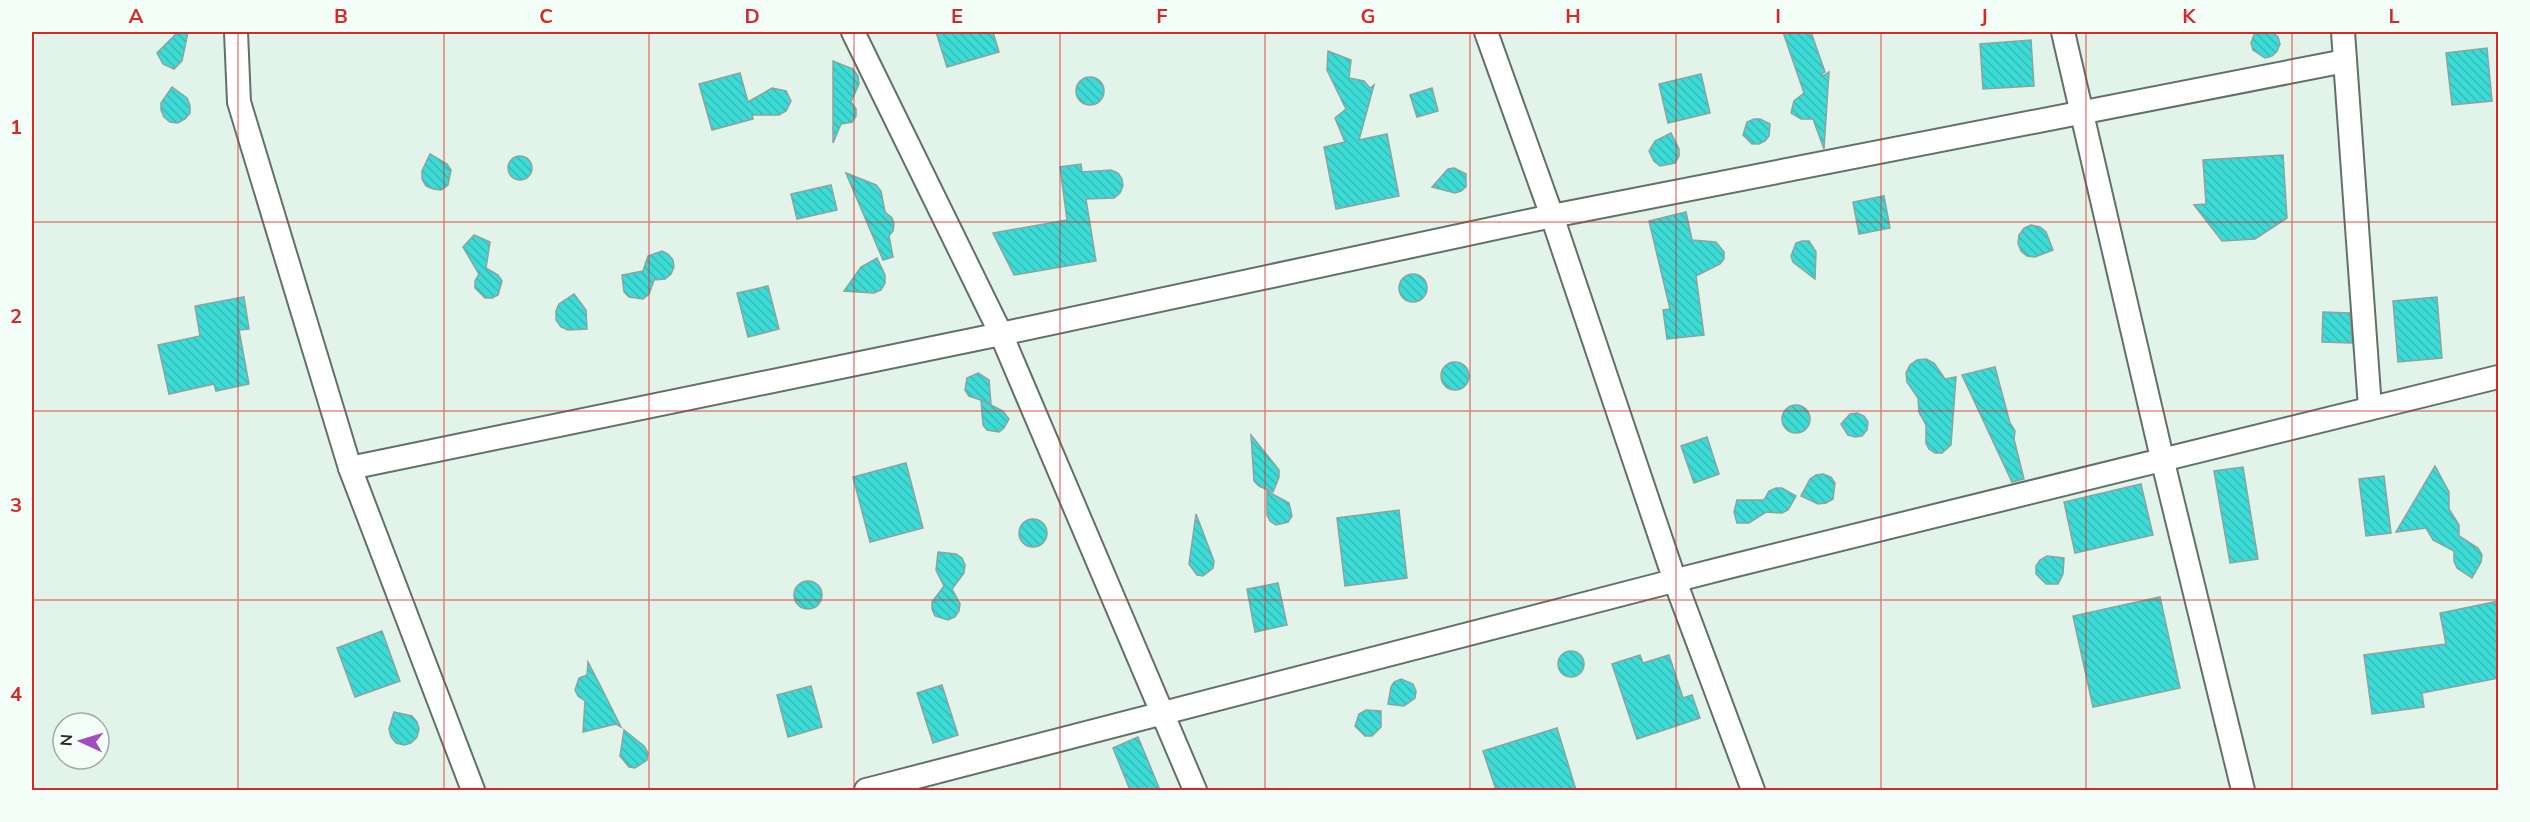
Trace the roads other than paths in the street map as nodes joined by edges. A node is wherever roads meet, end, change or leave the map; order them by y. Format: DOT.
graph roads {
  1 [pos="236,32"];
  2 [pos="853,32"];
  3 [pos="1486,32"];
  4 [pos="2063,32"];
  5 [pos="2343,32"];
  6 [pos="2345,61"];
  7 [pos="2082,112"];
  8 [pos="1552,216"];
  9 [pos="1001,334"];
  10 [pos="2499,378"];
  11 [pos="2370,408"];
  12 [pos="2162,458"];
  13 [pos="350,468"];
  14 [pos="1675,581"];
  15 [pos="1162,716"];
  16 [pos="472,790"];
  17 [pos="866,790"];
  18 [pos="1195,790"];
  19 [pos="1753,790"];
  20 [pos="2243,790"];
  1 -- 13 [label="street"];
  2 -- 9 [label="street"];
  3 -- 8 [label="street"];
  4 -- 7 [label="street"];
  5 -- 6 [label="street"];
  6 -- 7 [label="street"];
  6 -- 11 [label="street"];
  7 -- 8 [label="street"];
  7 -- 12 [label="street"];
  8 -- 9 [label="street"];
  8 -- 14 [label="street"];
  9 -- 13 [label="street"];
  9 -- 15 [label="street"];
  10 -- 11 [label="street"];
  11 -- 12 [label="street"];
  12 -- 14 [label="street"];
  12 -- 20 [label="street"];
  13 -- 16 [label="street"];
  14 -- 15 [label="street"];
  14 -- 19 [label="street"];
  15 -- 17 [label="street"];
  15 -- 18 [label="street"];
}
